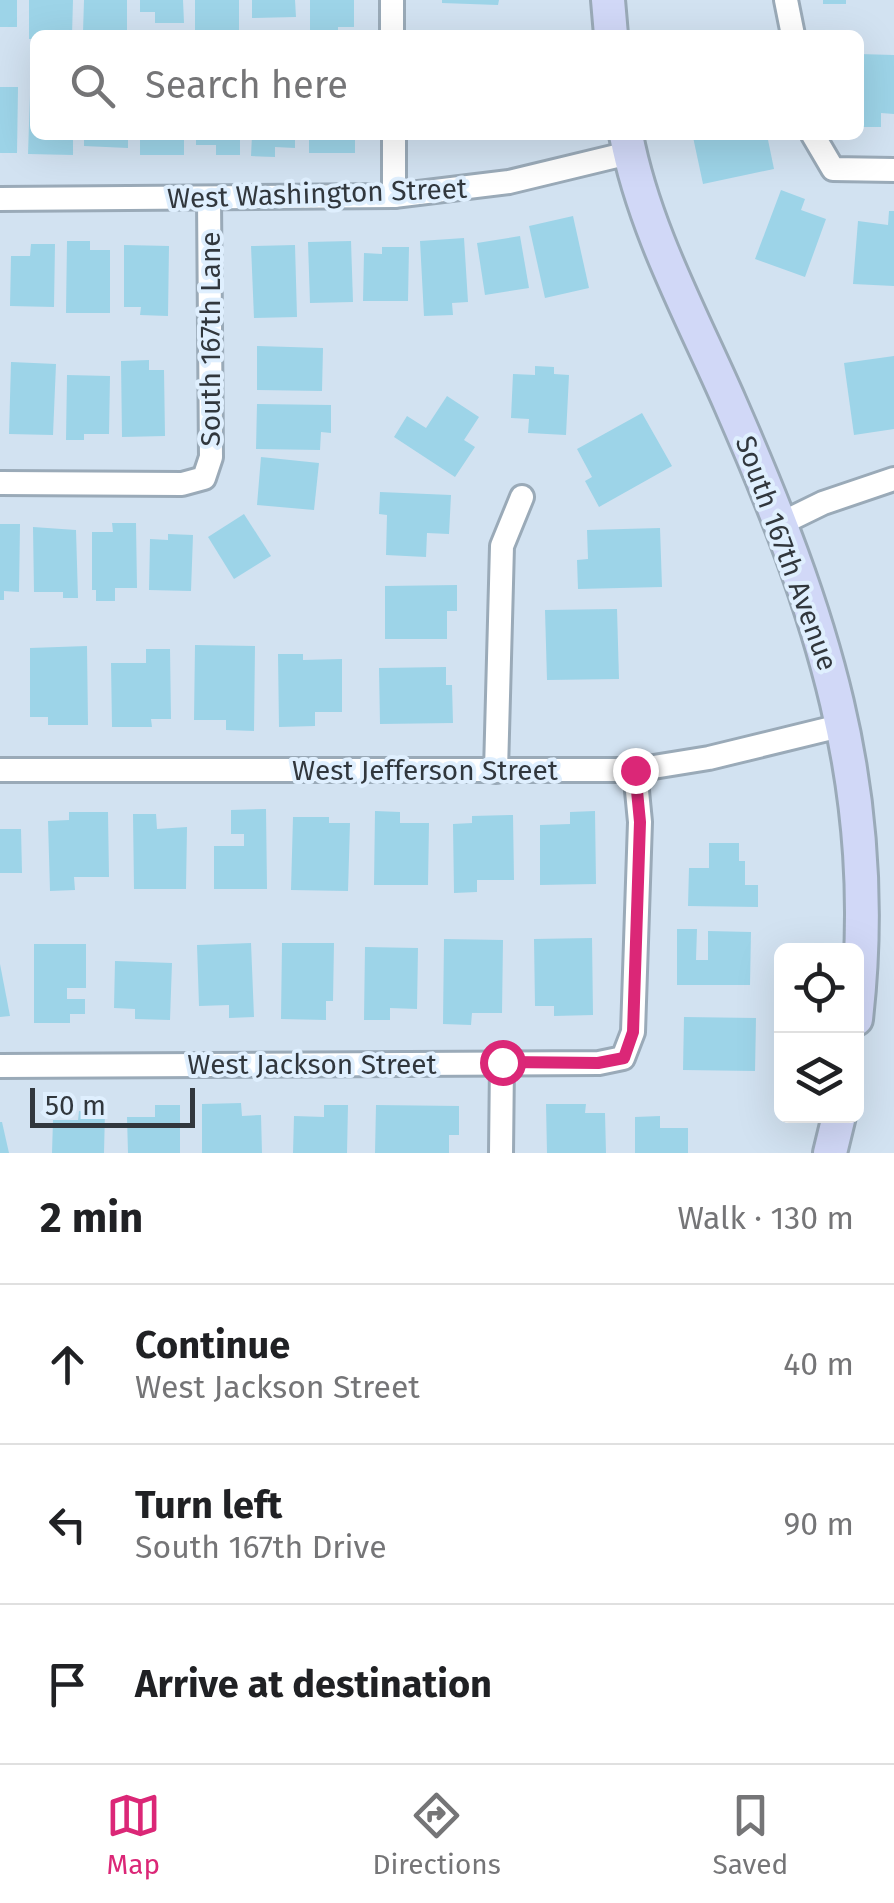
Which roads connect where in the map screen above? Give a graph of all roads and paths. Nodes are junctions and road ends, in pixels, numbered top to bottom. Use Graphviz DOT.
graph roads {
  1 [pos="392,0"];
  2 [pos="608,0"];
  3 [pos="786,0"];
  4 [pos="392,30"];
  5 [pos="611,30"];
  6 [pos="792,30"];
  7 [pos="394,140"];
  8 [pos="816,140"];
  9 [pos="628,144"];
  10 [pos="894,170"];
  11 [pos="394,196"];
  12 [pos="0,199"];
  13 [pos="209,199"];
  14 [pos="894,479"];
  15 [pos="0,483"];
  16 [pos="522,497"];
  17 [pos="782,523"];
  18 [pos="844,725"];
  19 [pos="0,770"];
  20 [pos="635,770"];
  21 [pos="496,771"];
  22 [pos="860,943"];
  23 [pos="502,1062"];
  24 [pos="0,1066"];
  25 [pos="837,1123"];
  26 [pos="501,1153"];
  27 [pos="830,1153"];
  1 -- 4 [label="street"];
  2 -- 5 [label="street"];
  3 -- 6 [label="street"];
  7 -- 11 [label="street"];
  8 -- 10 [label="street"];
  9 -- 11 [label="street, West Washington Street"];
  9 -- 17 [label="street, South 167th Avenue"];
  11 -- 13 [label="street, West Washington Street"];
  12 -- 13 [label="street, West Washington Street"];
  13 -- 15 [label="street, South 167th Lane"];
  14 -- 17 [label="street"];
  16 -- 21 [label="street"];
  17 -- 18 [label="street, South 167th Avenue"];
  18 -- 20 [label="street, West Jefferson Street"];
  18 -- 22 [label="street, South 167th Avenue"];
  19 -- 21 [label="street, West Jefferson Street"];
  20 -- 21 [label="street, West Jefferson Street"];
  20 -- 23 [label="street, West Jackson Street"];
  23 -- 24 [label="street, West Jackson Street"];
  23 -- 26 [label="street"];
  25 -- 27 [label="street"];
}
